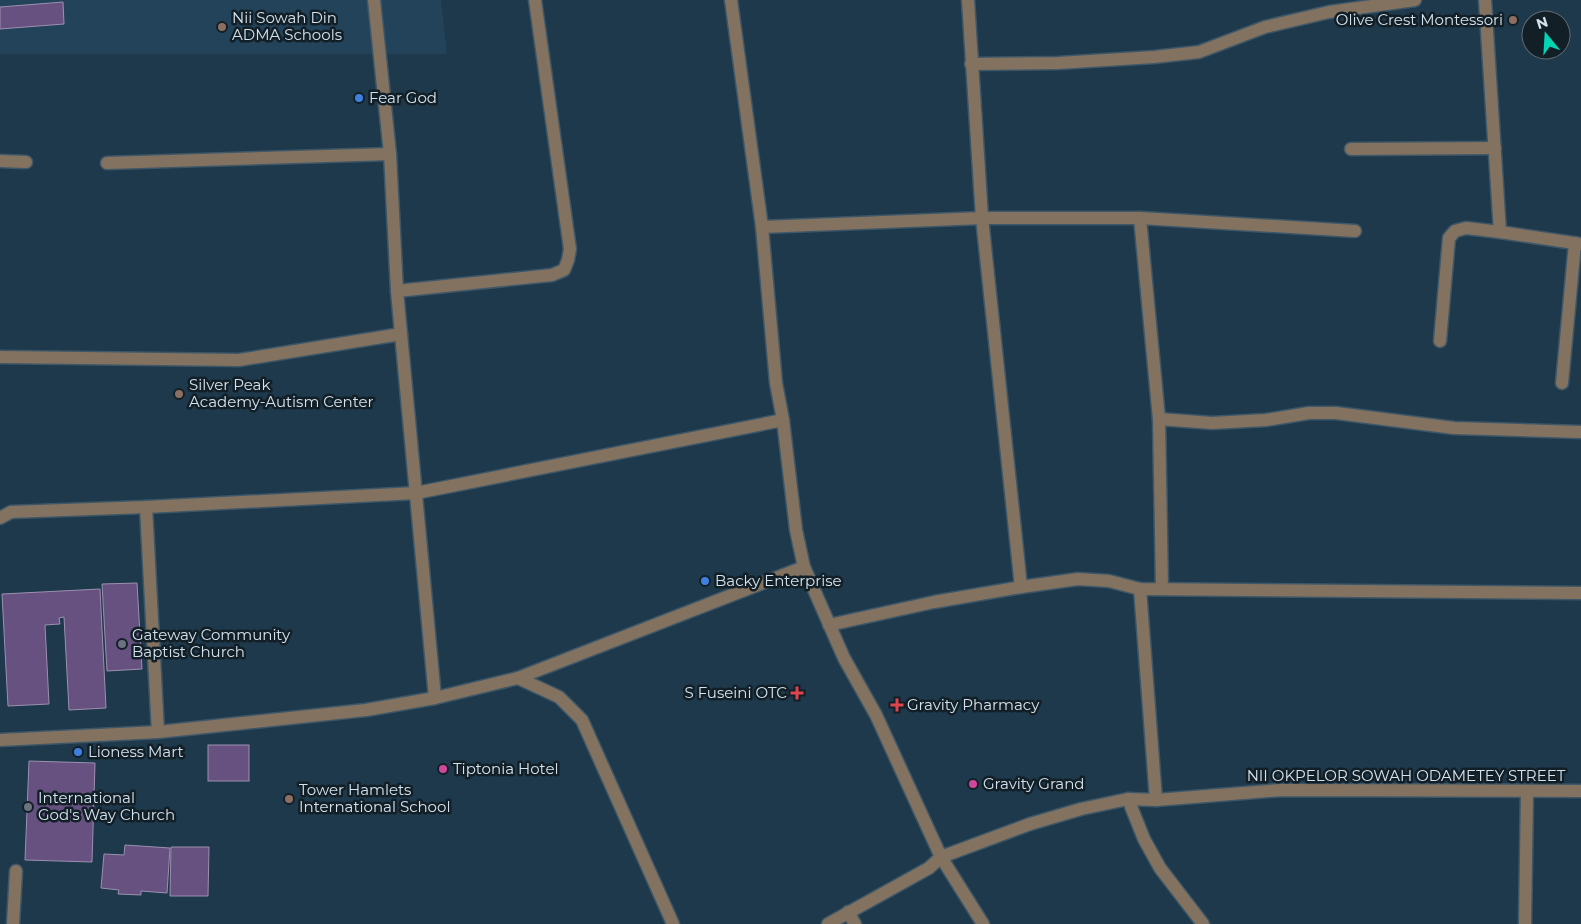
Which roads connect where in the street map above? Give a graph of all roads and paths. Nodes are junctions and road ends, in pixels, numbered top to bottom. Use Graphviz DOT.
graph roads {
  1 [pos="374,0"];
  2 [pos="535,0"];
  3 [pos="731,0"];
  4 [pos="968,0"];
  5 [pos="1415,0"];
  6 [pos="1485,0"];
  7 [pos="971,64"];
  8 [pos="1495,148"];
  9 [pos="1351,149"];
  10 [pos="390,154"];
  11 [pos="0,161"];
  12 [pos="26,162"];
  13 [pos="107,164"];
  14 [pos="982,218"];
  15 [pos="1140,218"];
  16 [pos="762,227"];
  17 [pos="1355,231"];
  18 [pos="1500,232"];
  19 [pos="1578,244"];
  20 [pos="397,291"];
  21 [pos="401,334"];
  22 [pos="1440,341"];
  23 [pos="0,357"];
  24 [pos="1562,383"];
  25 [pos="783,420"];
  26 [pos="1159,420"];
  27 [pos="1581,432"];
  28 [pos="416,493"];
  29 [pos="146,507"];
  30 [pos="0,518"];
  31 [pos="804,567"];
  32 [pos="1021,587"];
  33 [pos="1140,589"];
  34 [pos="1162,589"];
  35 [pos="1581,593"];
  36 [pos="829,625"];
  37 [pos="518,678"];
  38 [pos="435,698"];
  39 [pos="158,732"];
  40 [pos="0,740"];
  41 [pos="1527,791"];
  42 [pos="1581,791"];
  43 [pos="1128,799"];
  44 [pos="1156,800"];
  45 [pos="941,857"];
  46 [pos="16,871"];
  47 [pos="848,912"];
  48 [pos="13,924"];
  49 [pos="673,924"];
  50 [pos="828,924"];
  51 [pos="855,924"];
  52 [pos="983,924"];
  53 [pos="1203,924"];
  54 [pos="1525,924"];
  1 -- 10 [label="street"];
  2 -- 20 [label="street"];
  3 -- 16 [label="street"];
  4 -- 7 [label="street"];
  5 -- 7 [label="street"];
  6 -- 8 [label="street"];
  7 -- 14 [label="street"];
  8 -- 9 [label="street"];
  8 -- 18 [label="street"];
  10 -- 13 [label="street"];
  10 -- 20 [label="street"];
  11 -- 12 [label="street"];
  14 -- 15 [label="street"];
  14 -- 16 [label="street"];
  14 -- 32 [label="street"];
  15 -- 17 [label="street"];
  15 -- 26 [label="street"];
  16 -- 25 [label="street"];
  18 -- 19 [label="street"];
  18 -- 22 [label="street"];
  19 -- 24 [label="street"];
  20 -- 21 [label="street"];
  21 -- 23 [label="street"];
  21 -- 28 [label="street"];
  25 -- 28 [label="street"];
  25 -- 31 [label="street"];
  26 -- 27 [label="street"];
  26 -- 34 [label="street"];
  28 -- 29 [label="street"];
  28 -- 38 [label="street"];
  29 -- 30 [label="street"];
  29 -- 39 [label="street"];
  31 -- 36 [label="street"];
  31 -- 37 [label="street"];
  32 -- 33 [label="street"];
  32 -- 36 [label="street"];
  33 -- 34 [label="street"];
  33 -- 44 [label="street"];
  34 -- 35 [label="street"];
  36 -- 45 [label="street"];
  37 -- 38 [label="street"];
  37 -- 49 [label="street"];
  38 -- 39 [label="street"];
  39 -- 40 [label="street"];
  41 -- 42 [label="street, NII OKPELOR SOWAH ODAMETEY STREET"];
  41 -- 44 [label="street, NII OKPELOR SOWAH ODAMETEY STREET"];
  41 -- 54 [label="street"];
  43 -- 44 [label="street, NII OKPELOR SOWAH ODAMETEY STREET"];
  43 -- 45 [label="street, NII OKPELOR SOWAH ODAMETEY STREET"];
  43 -- 53 [label="street"];
  45 -- 47 [label="street, NII OKPELOR SOWAH ODAMETEY STREET"];
  45 -- 52 [label="street"];
  46 -- 48 [label="street"];
  47 -- 50 [label="street, NII OKPELOR SOWAH ODAMETEY STREET"];
  47 -- 51 [label="street"];
}
